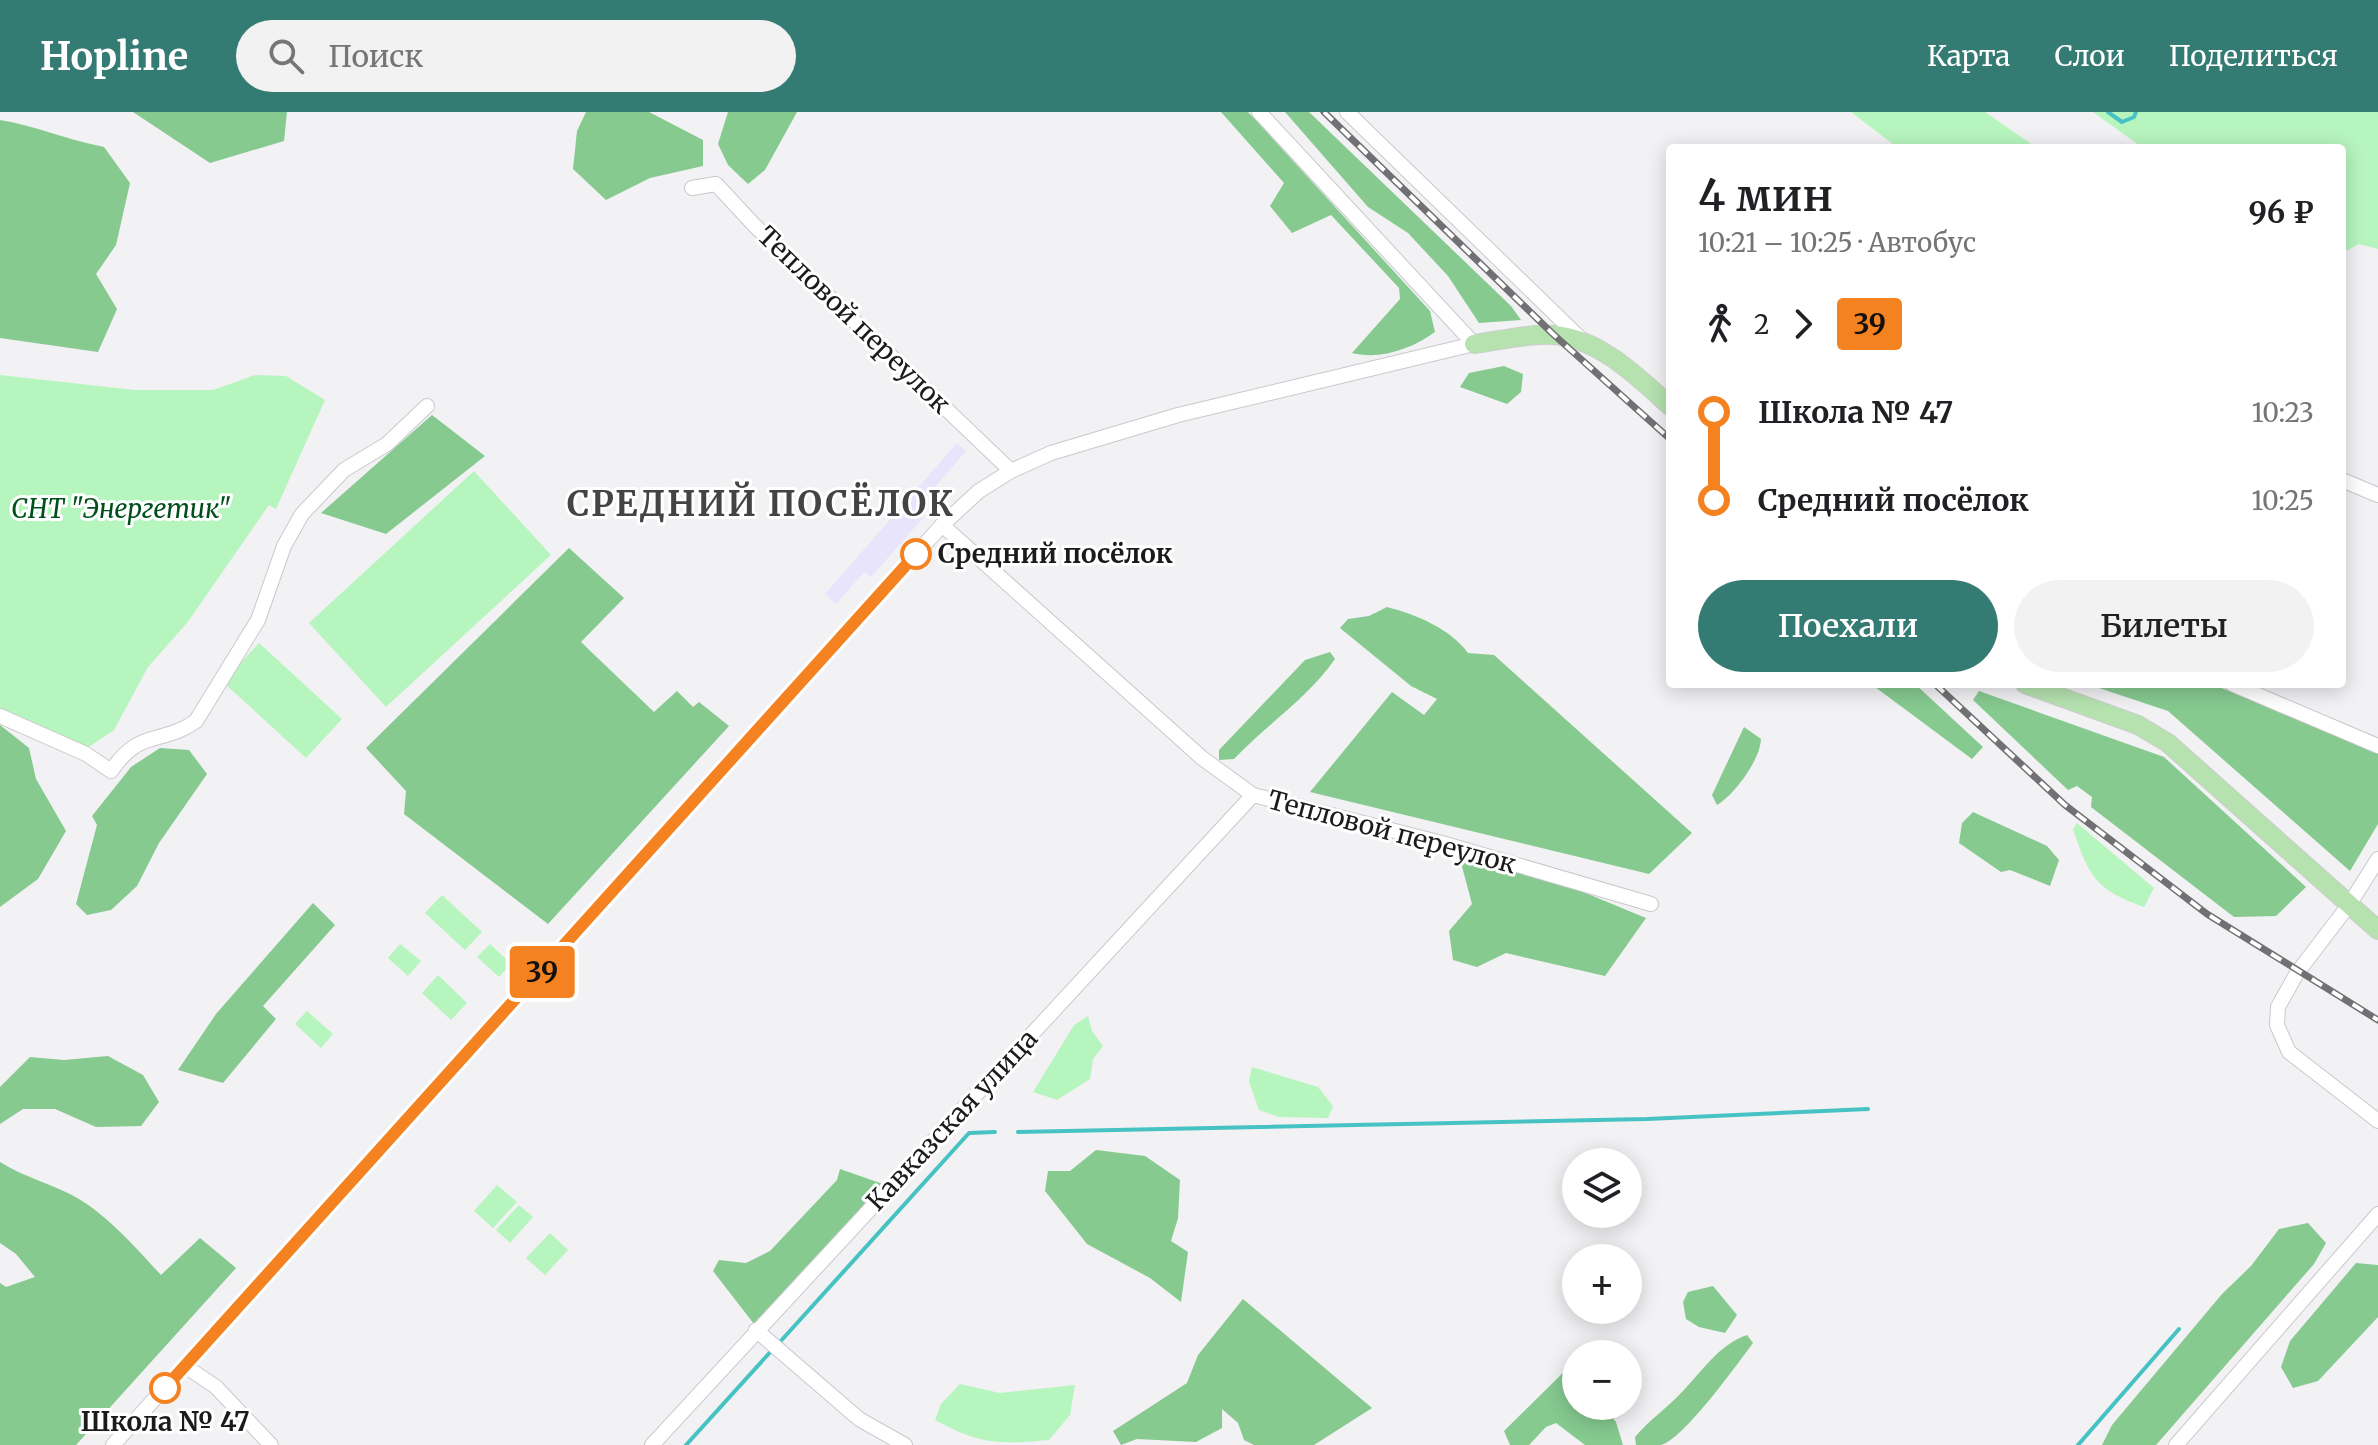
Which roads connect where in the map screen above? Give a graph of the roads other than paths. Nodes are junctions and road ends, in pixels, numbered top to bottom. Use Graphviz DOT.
graph roads {
  1 [pos="1259,112"];
  2 [pos="1347,112"];
  3 [pos="692,188"];
  4 [pos="1584,342"];
  5 [pos="1474,344"];
  6 [pos="1666,402"];
  7 [pos="427,406"];
  8 [pos="1011,471"];
  9 [pos="2346,482"];
  10 [pos="2378,495"];
  11 [pos="942,525"];
  12 [pos="2036,688"];
  13 [pos="2241,688"];
  14 [pos="0,716"];
  15 [pos="2378,746"];
  16 [pos="1253,795"];
  17 [pos="2378,859"];
  18 [pos="1651,904"];
  19 [pos="2349,905"];
  20 [pos="2378,930"];
  21 [pos="2378,1121"];
  22 [pos="2378,1214"];
  23 [pos="760,1334"];
  24 [pos="185,1366"];
  25 [pos="113,1445"];
  26 [pos="271,1445"];
  27 [pos="652,1445"];
  28 [pos="905,1445"];
  29 [pos="2176,1445"];
  1 -- 5 [label="street"];
  2 -- 4 [label="street"];
  3 -- 8 [label="street, Тепловой переулок"];
  4 -- 5 [label="main road"];
  4 -- 6 [label="main road"];
  5 -- 8 [label="street"];
  7 -- 14 [label="street"];
  8 -- 11 [label="street"];
  9 -- 10 [label="street"];
  11 -- 16 [label="street, Тепловой переулок"];
  11 -- 24 [label="street"];
  12 -- 19 [label="main road"];
  13 -- 15 [label="street"];
  16 -- 18 [label="street, Тепловой переулок"];
  16 -- 23 [label="street, Кавказская улица"];
  17 -- 19 [label="street"];
  19 -- 20 [label="main road"];
  19 -- 21 [label="street"];
  22 -- 29 [label="street"];
  23 -- 27 [label="street, Кавказская улица"];
  23 -- 28 [label="street"];
  24 -- 25 [label="street"];
  24 -- 26 [label="street"];
}
